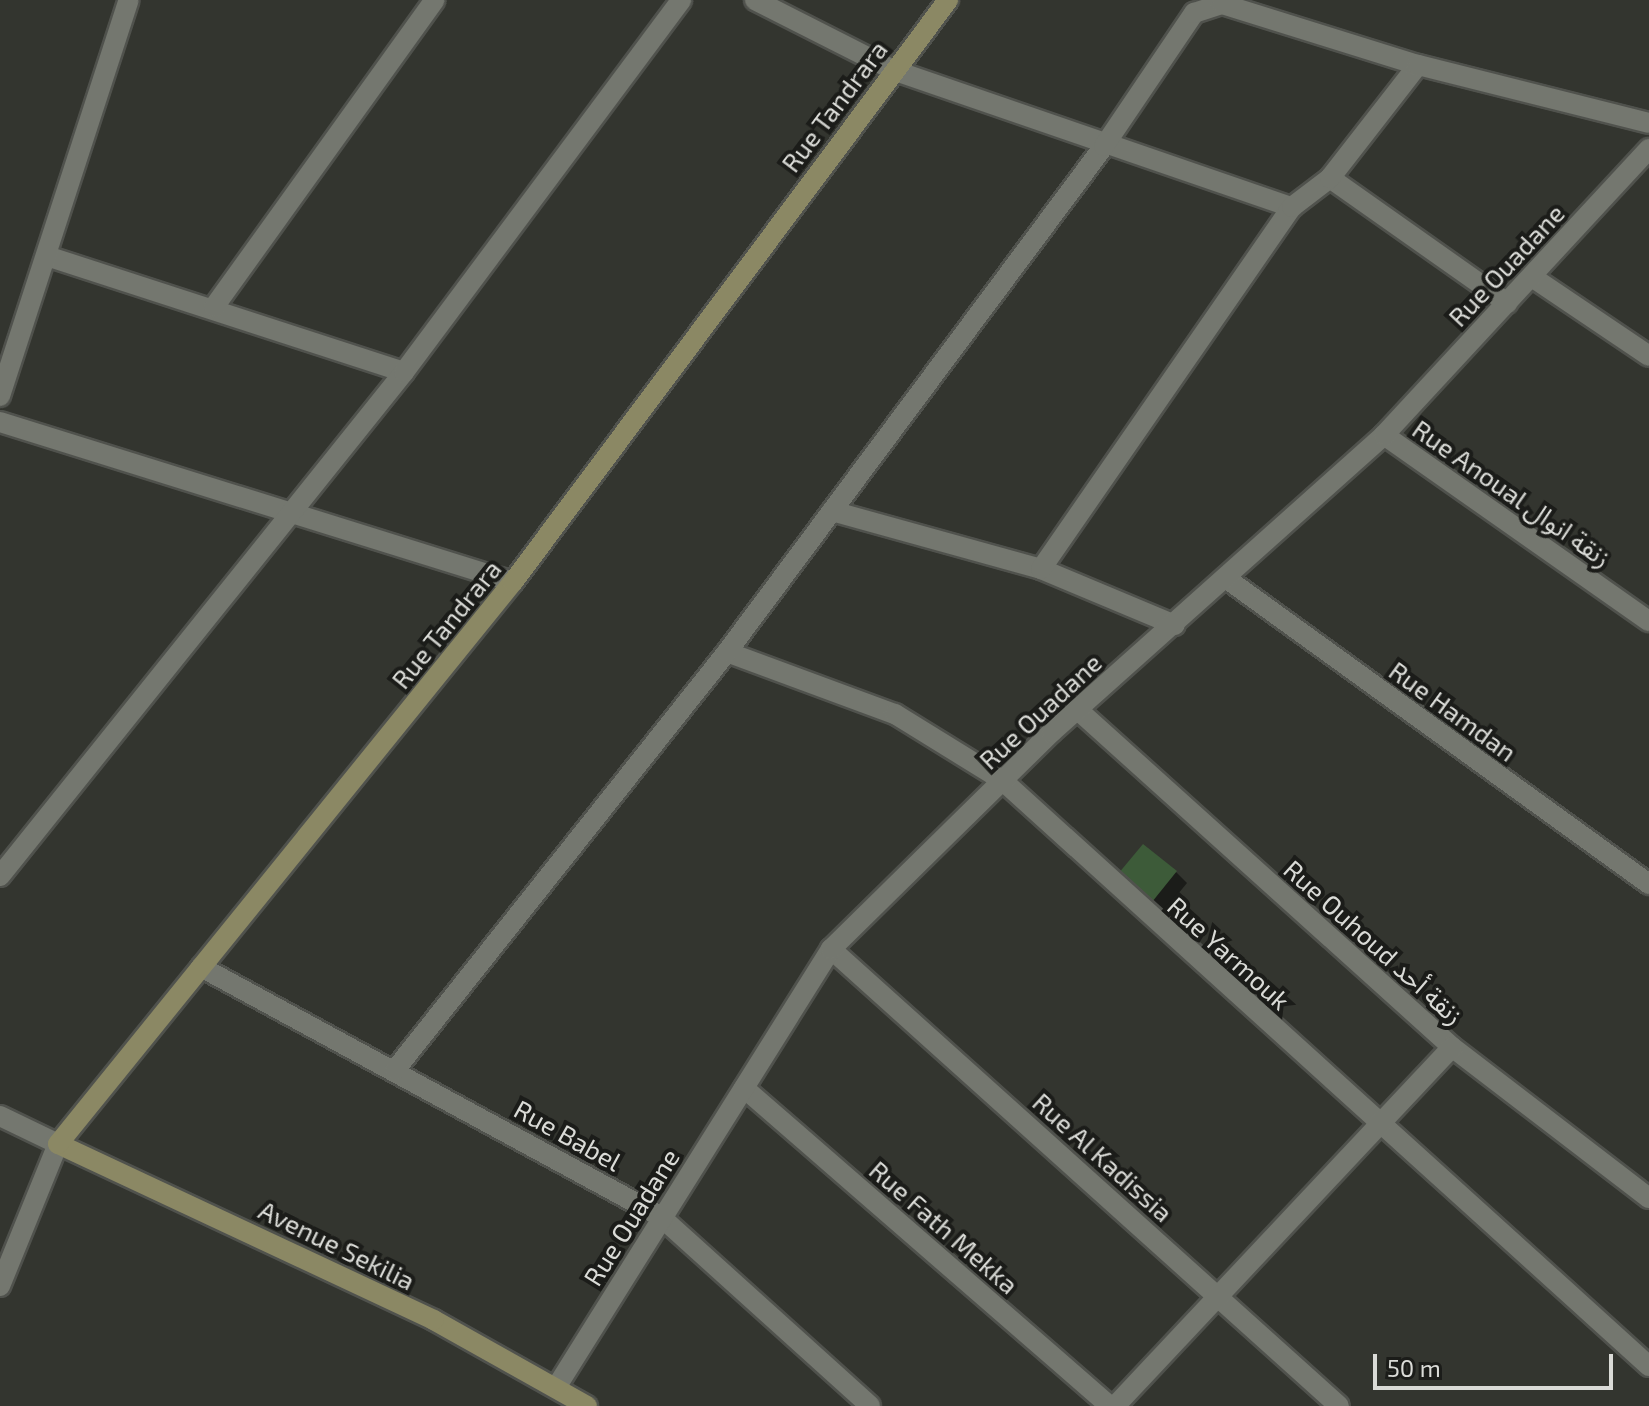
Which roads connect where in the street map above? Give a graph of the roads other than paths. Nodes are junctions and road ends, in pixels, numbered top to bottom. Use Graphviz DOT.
graph roads {
  1 [pos="129,0"];
  2 [pos="435,0"];
  3 [pos="681,0"];
  4 [pos="755,0"];
  5 [pos="948,0"];
  6 [pos="1418,65"];
  7 [pos="893,70"];
  8 [pos="1649,123"];
  9 [pos="1104,146"];
  10 [pos="1649,149"];
  11 [pos="1330,178"];
  12 [pos="1292,207"];
  13 [pos="47,256"];
  14 [pos="1532,277"];
  15 [pos="1507,303"];
  16 [pos="214,307"];
  17 [pos="1649,356"];
  18 [pos="404,372"];
  19 [pos="0,396"];
  20 [pos="0,422"];
  21 [pos="1384,435"];
  22 [pos="832,511"];
  23 [pos="294,513"];
  24 [pos="1041,569"];
  25 [pos="1227,579"];
  26 [pos="513,582"];
  27 [pos="1649,621"];
  28 [pos="1175,625"];
  29 [pos="727,652"];
  30 [pos="1078,710"];
  31 [pos="1002,780"];
  32 [pos="0,876"];
  33 [pos="1649,884"];
  34 [pos="831,949"];
  35 [pos="201,967"];
  36 [pos="1452,1047"];
  37 [pos="395,1070"];
  38 [pos="744,1088"];
  39 [pos="0,1116"];
  40 [pos="1378,1124"];
  41 [pos="58,1144"];
  42 [pos="1649,1198"];
  43 [pos="660,1216"];
  44 [pos="0,1285"];
  45 [pos="1220,1297"];
  46 [pos="1649,1366"];
  47 [pos="557,1386"];
  48 [pos="587,1406"];
  49 [pos="870,1406"];
  50 [pos="1112,1406"];
  51 [pos="1339,1406"];
  1 -- 13 [label="street"];
  2 -- 16 [label="street"];
  3 -- 18 [label="street"];
  4 -- 7 [label="street"];
  5 -- 7 [label="main road, Rue Tandrara"];
  6 -- 8 [label="street"];
  6 -- 9 [label="street"];
  6 -- 11 [label="street"];
  7 -- 9 [label="street"];
  7 -- 26 [label="main road, Rue Tandrara"];
  9 -- 12 [label="street"];
  9 -- 22 [label="street"];
  10 -- 14 [label="street, Rue Ouadane"];
  11 -- 12 [label="street"];
  11 -- 15 [label="street"];
  12 -- 24 [label="street"];
  13 -- 16 [label="street"];
  13 -- 19 [label="street"];
  14 -- 15 [label="street, Rue Ouadane"];
  14 -- 17 [label="street"];
  15 -- 21 [label="street, Rue Ouadane"];
  16 -- 18 [label="street"];
  18 -- 23 [label="street"];
  20 -- 23 [label="street"];
  21 -- 25 [label="street, Rue Ouadane"];
  21 -- 27 [label="street, Rue Anoual زنقة انوال"];
  22 -- 24 [label="street"];
  22 -- 29 [label="street"];
  23 -- 26 [label="street"];
  23 -- 32 [label="street"];
  24 -- 28 [label="street"];
  25 -- 28 [label="street, Rue Ouadane"];
  25 -- 33 [label="street, Rue Hamdan"];
  26 -- 35 [label="main road, Rue Tandrara"];
  28 -- 30 [label="street, Rue Ouadane"];
  29 -- 31 [label="street, Rue Yarmouk"];
  29 -- 37 [label="street"];
  30 -- 31 [label="street, Rue Ouadane"];
  30 -- 36 [label="street, Rue Ouhoud زنقة أحد"];
  31 -- 34 [label="street, Rue Ouadane"];
  31 -- 40 [label="street, Rue Yarmouk"];
  34 -- 38 [label="street, Rue Ouadane"];
  34 -- 45 [label="street, Rue Al Kadissia"];
  35 -- 37 [label="street, Rue Babel"];
  35 -- 41 [label="main road, Rue Tandrara"];
  36 -- 40 [label="street"];
  36 -- 42 [label="street, Rue Ouhoud زنقة أحد"];
  37 -- 43 [label="street, Rue Babel"];
  38 -- 43 [label="street, Rue Ouadane"];
  38 -- 50 [label="street, Rue Fath Mekka"];
  39 -- 41 [label="street"];
  40 -- 45 [label="street"];
  40 -- 46 [label="street, Rue Yarmouk"];
  41 -- 44 [label="street, Rue Tandrara"];
  41 -- 47 [label="main road, Avenue Sekilia"];
  43 -- 47 [label="street, Rue Ouadane"];
  43 -- 49 [label="street, Rue Babel"];
  45 -- 50 [label="street"];
  45 -- 51 [label="street, Rue Al Kadissia"];
  47 -- 48 [label="main road, Avenue Sekilia"];
}
